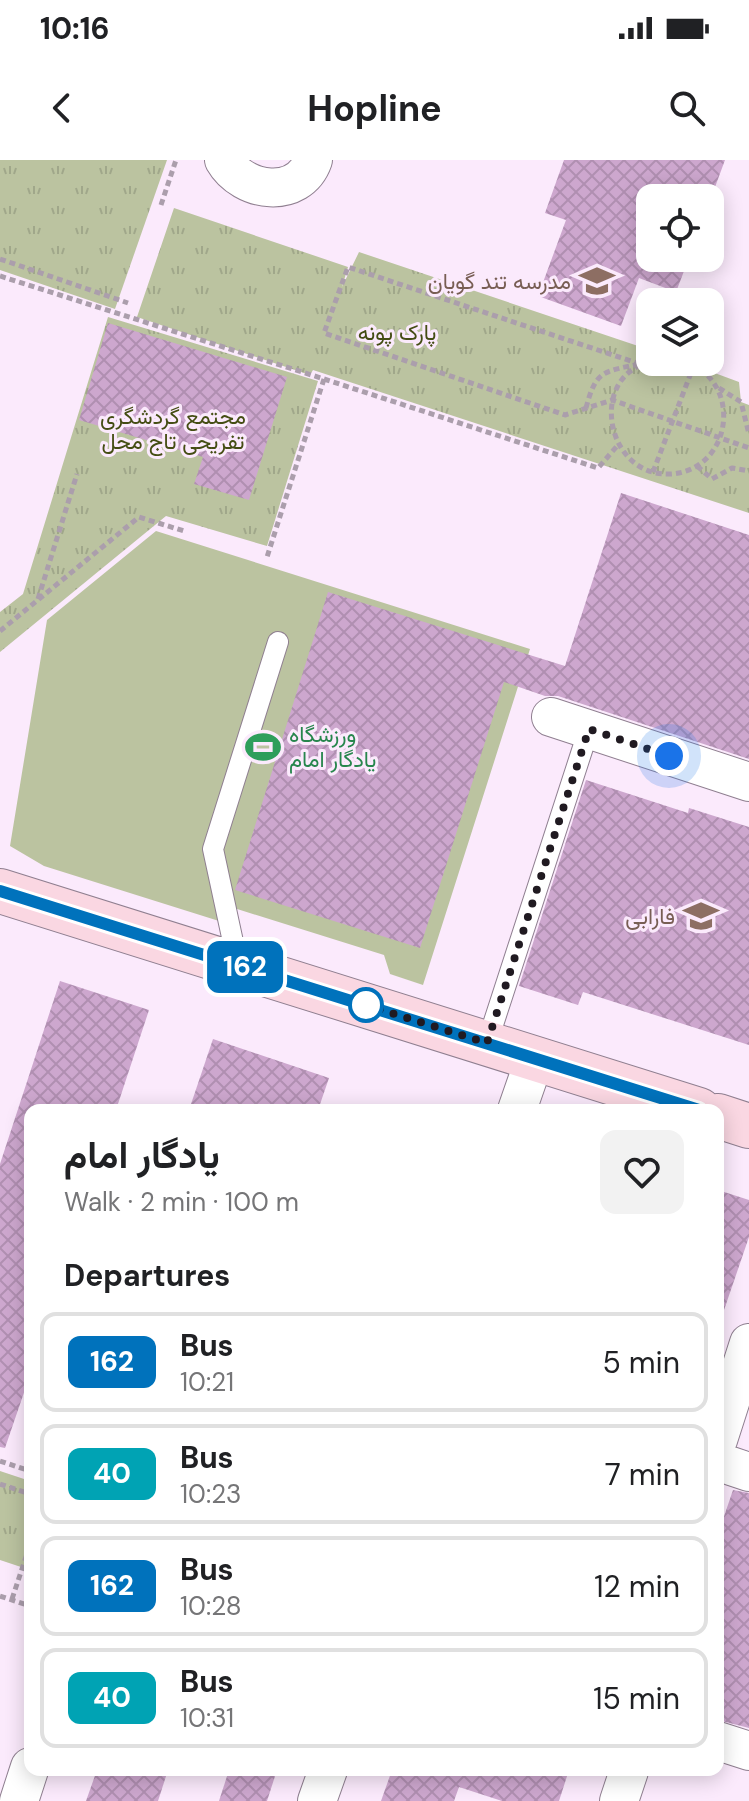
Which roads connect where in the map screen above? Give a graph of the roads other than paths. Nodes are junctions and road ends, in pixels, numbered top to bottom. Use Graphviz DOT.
graph roads {
  1 [pos="224,160"];
  2 [pos="313,160"];
  3 [pos="278,642"];
  4 [pos="551,717"];
  5 [pos="589,729"];
  6 [pos="749,782"];
  7 [pos="0,891"];
  8 [pos="238,965"];
  9 [pos="487,1043"];
  10 [pos="535,1058"];
  11 [pos="519,1104"];
  12 [pos="680,1104"];
  13 [pos="724,1118"];
  14 [pos="749,1126"];
  15 [pos="749,1343"];
  16 [pos="733,1459"];
  17 [pos="724,1743"];
  18 [pos="749,1751"];
  19 [pos="27,1776"];
  20 [pos="326,1776"];
  21 [pos="627,1776"];
  22 [pos="19,1801"];
  23 [pos="317,1801"];
  24 [pos="619,1801"];
  1 -- 2 [label="street"];
  3 -- 8 [label="lane"];
  4 -- 5 [label="street"];
  5 -- 6 [label="street"];
  5 -- 9 [label="lane"];
  7 -- 8 [label="street"];
  8 -- 9 [label="street"];
  9 -- 10 [label="street"];
  10 -- 11 [label="street"];
  10 -- 12 [label="street"];
  13 -- 14 [label="street"];
  15 -- 16 [label="street"];
  17 -- 18 [label="street"];
  19 -- 22 [label="street"];
  20 -- 23 [label="street"];
  21 -- 24 [label="street"];
}
